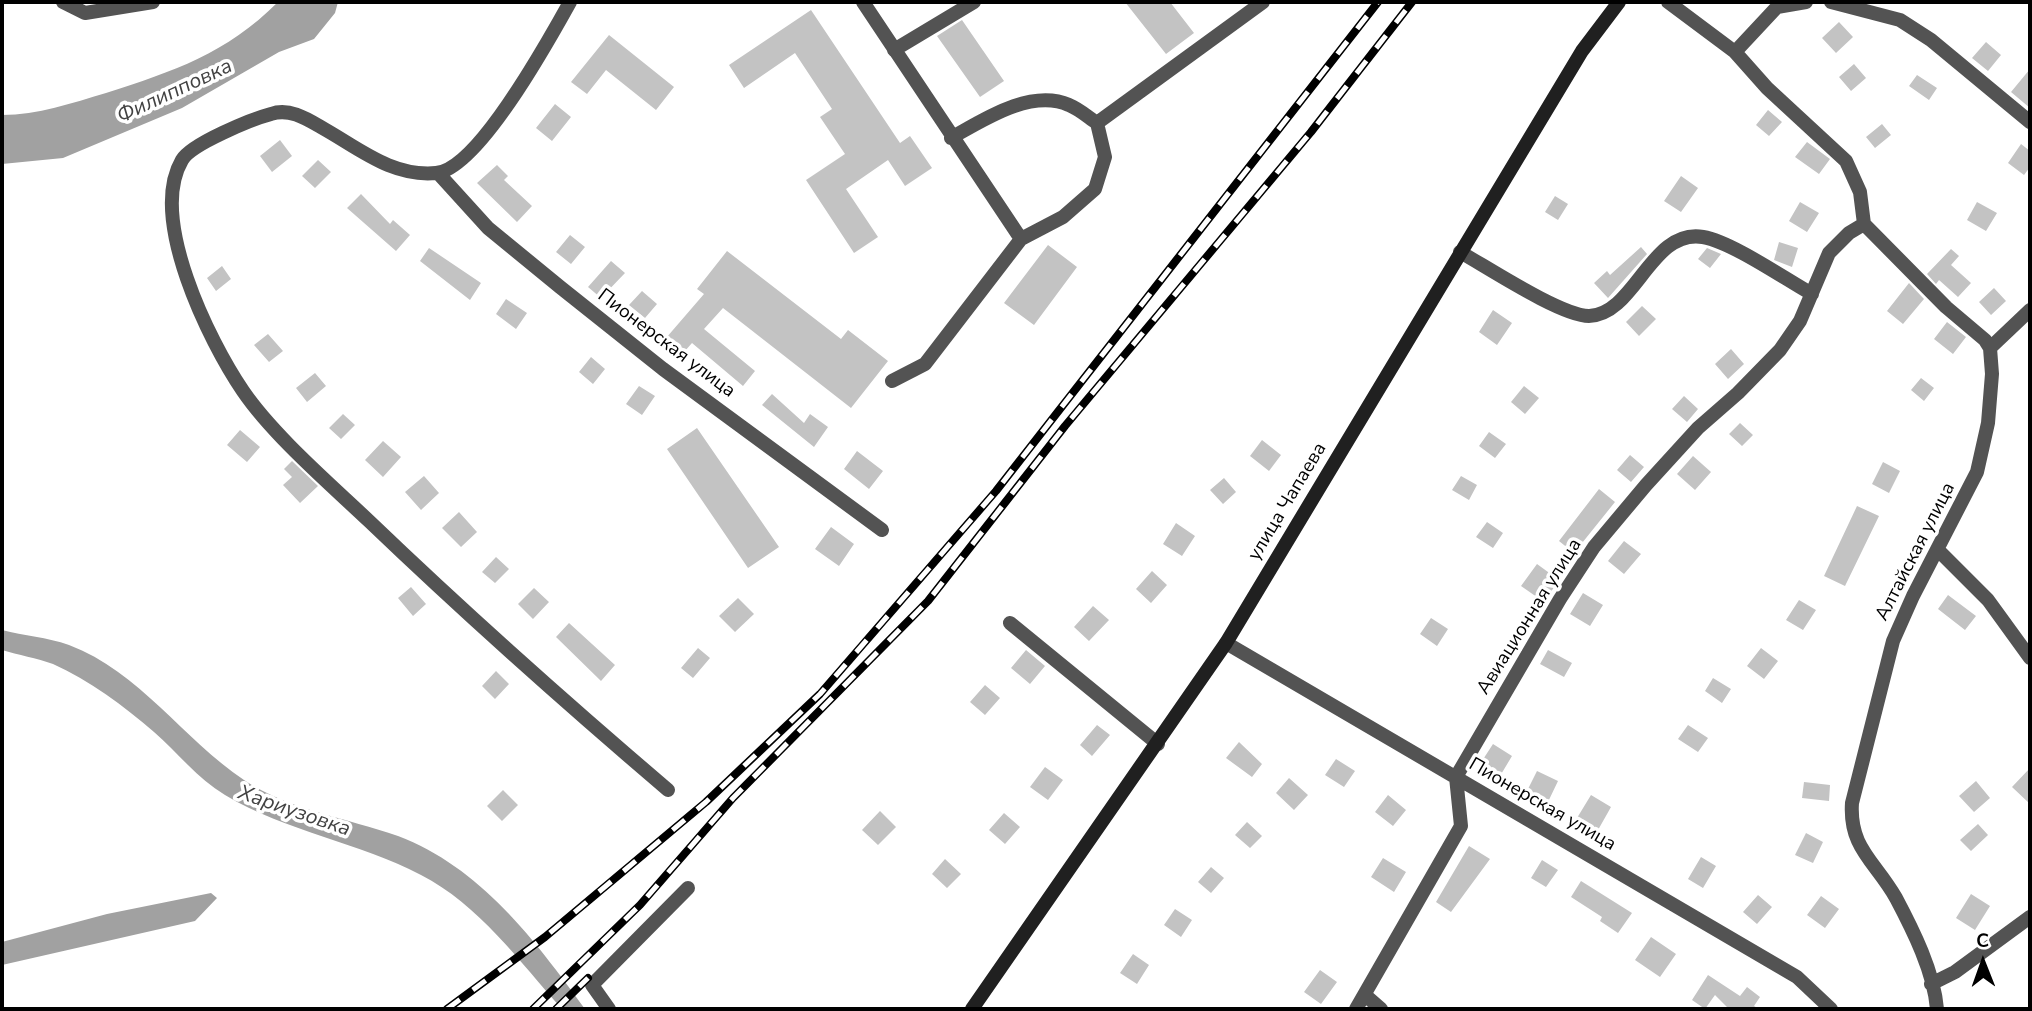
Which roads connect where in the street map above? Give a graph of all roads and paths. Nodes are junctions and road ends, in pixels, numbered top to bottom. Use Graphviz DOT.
graph roads {
  1 [pos="63,2"];
  2 [pos="153,2"];
  3 [pos="570,2"];
  4 [pos="863,2"];
  5 [pos="974,2"];
  6 [pos="1263,2"];
  7 [pos="1619,2"];
  8 [pos="1668,2"];
  9 [pos="1806,2"];
  10 [pos="1831,2"];
  11 [pos="894,50"];
  12 [pos="1735,52"];
  13 [pos="2030,122"];
  14 [pos="1097,123"];
  15 [pos="951,138"];
  16 [pos="438,173"];
  17 [pos="1864,224"];
  18 [pos="1021,239"];
  19 [pos="1460,252"];
  20 [pos="1812,294"];
  21 [pos="2030,310"];
  22 [pos="1990,348"];
  23 [pos="892,381"];
  24 [pos="883,530"];
  25 [pos="1939,551"];
  26 [pos="1010,623"];
  27 [pos="1226,643"];
  28 [pos="2030,659"];
  29 [pos="1158,744"];
  30 [pos="1456,777"];
  31 [pos="668,790"];
  32 [pos="688,888"];
  33 [pos="2030,917"];
  34 [pos="1931,984"];
  35 [pos="1364,995"];
  36 [pos="609,1009"];
  37 [pos="972,1009"];
  38 [pos="1356,1009"];
  39 [pos="1381,1009"];
  40 [pos="1830,1009"];
  41 [pos="1937,1009"];
  1 -- 2 [label="street"];
  3 -- 16 [label="street"];
  4 -- 11 [label="street"];
  5 -- 11 [label="street"];
  6 -- 14 [label="street"];
  7 -- 19 [label="street, улица Чапаева"];
  8 -- 12 [label="street"];
  9 -- 12 [label="street"];
  10 -- 13 [label="street"];
  11 -- 15 [label="street"];
  12 -- 17 [label="street"];
  14 -- 15 [label="street"];
  14 -- 18 [label="street"];
  15 -- 18 [label="street"];
  16 -- 24 [label="street, Пионерская улица"];
  16 -- 31 [label="street"];
  17 -- 20 [label="street, Авиационная улица"];
  17 -- 22 [label="street"];
  18 -- 23 [label="street"];
  19 -- 20 [label="street"];
  19 -- 27 [label="street, улица Чапаева"];
  20 -- 30 [label="street, Авиационная улица"];
  21 -- 22 [label="street"];
  22 -- 25 [label="street, Алтайская улица"];
  25 -- 28 [label="street"];
  25 -- 34 [label="street, Алтайская улица"];
  26 -- 29 [label="street"];
  27 -- 29 [label="street, улица Чапаева"];
  27 -- 30 [label="street, Пионерская улица"];
  29 -- 37 [label="street, улица Чапаева"];
  30 -- 35 [label="street"];
  30 -- 40 [label="street, Пионерская улица"];
  32 -- 36 [label="street"];
  33 -- 34 [label="street"];
  34 -- 41 [label="street, Алтайская улица"];
  35 -- 38 [label="street"];
  35 -- 39 [label="street"];
}
